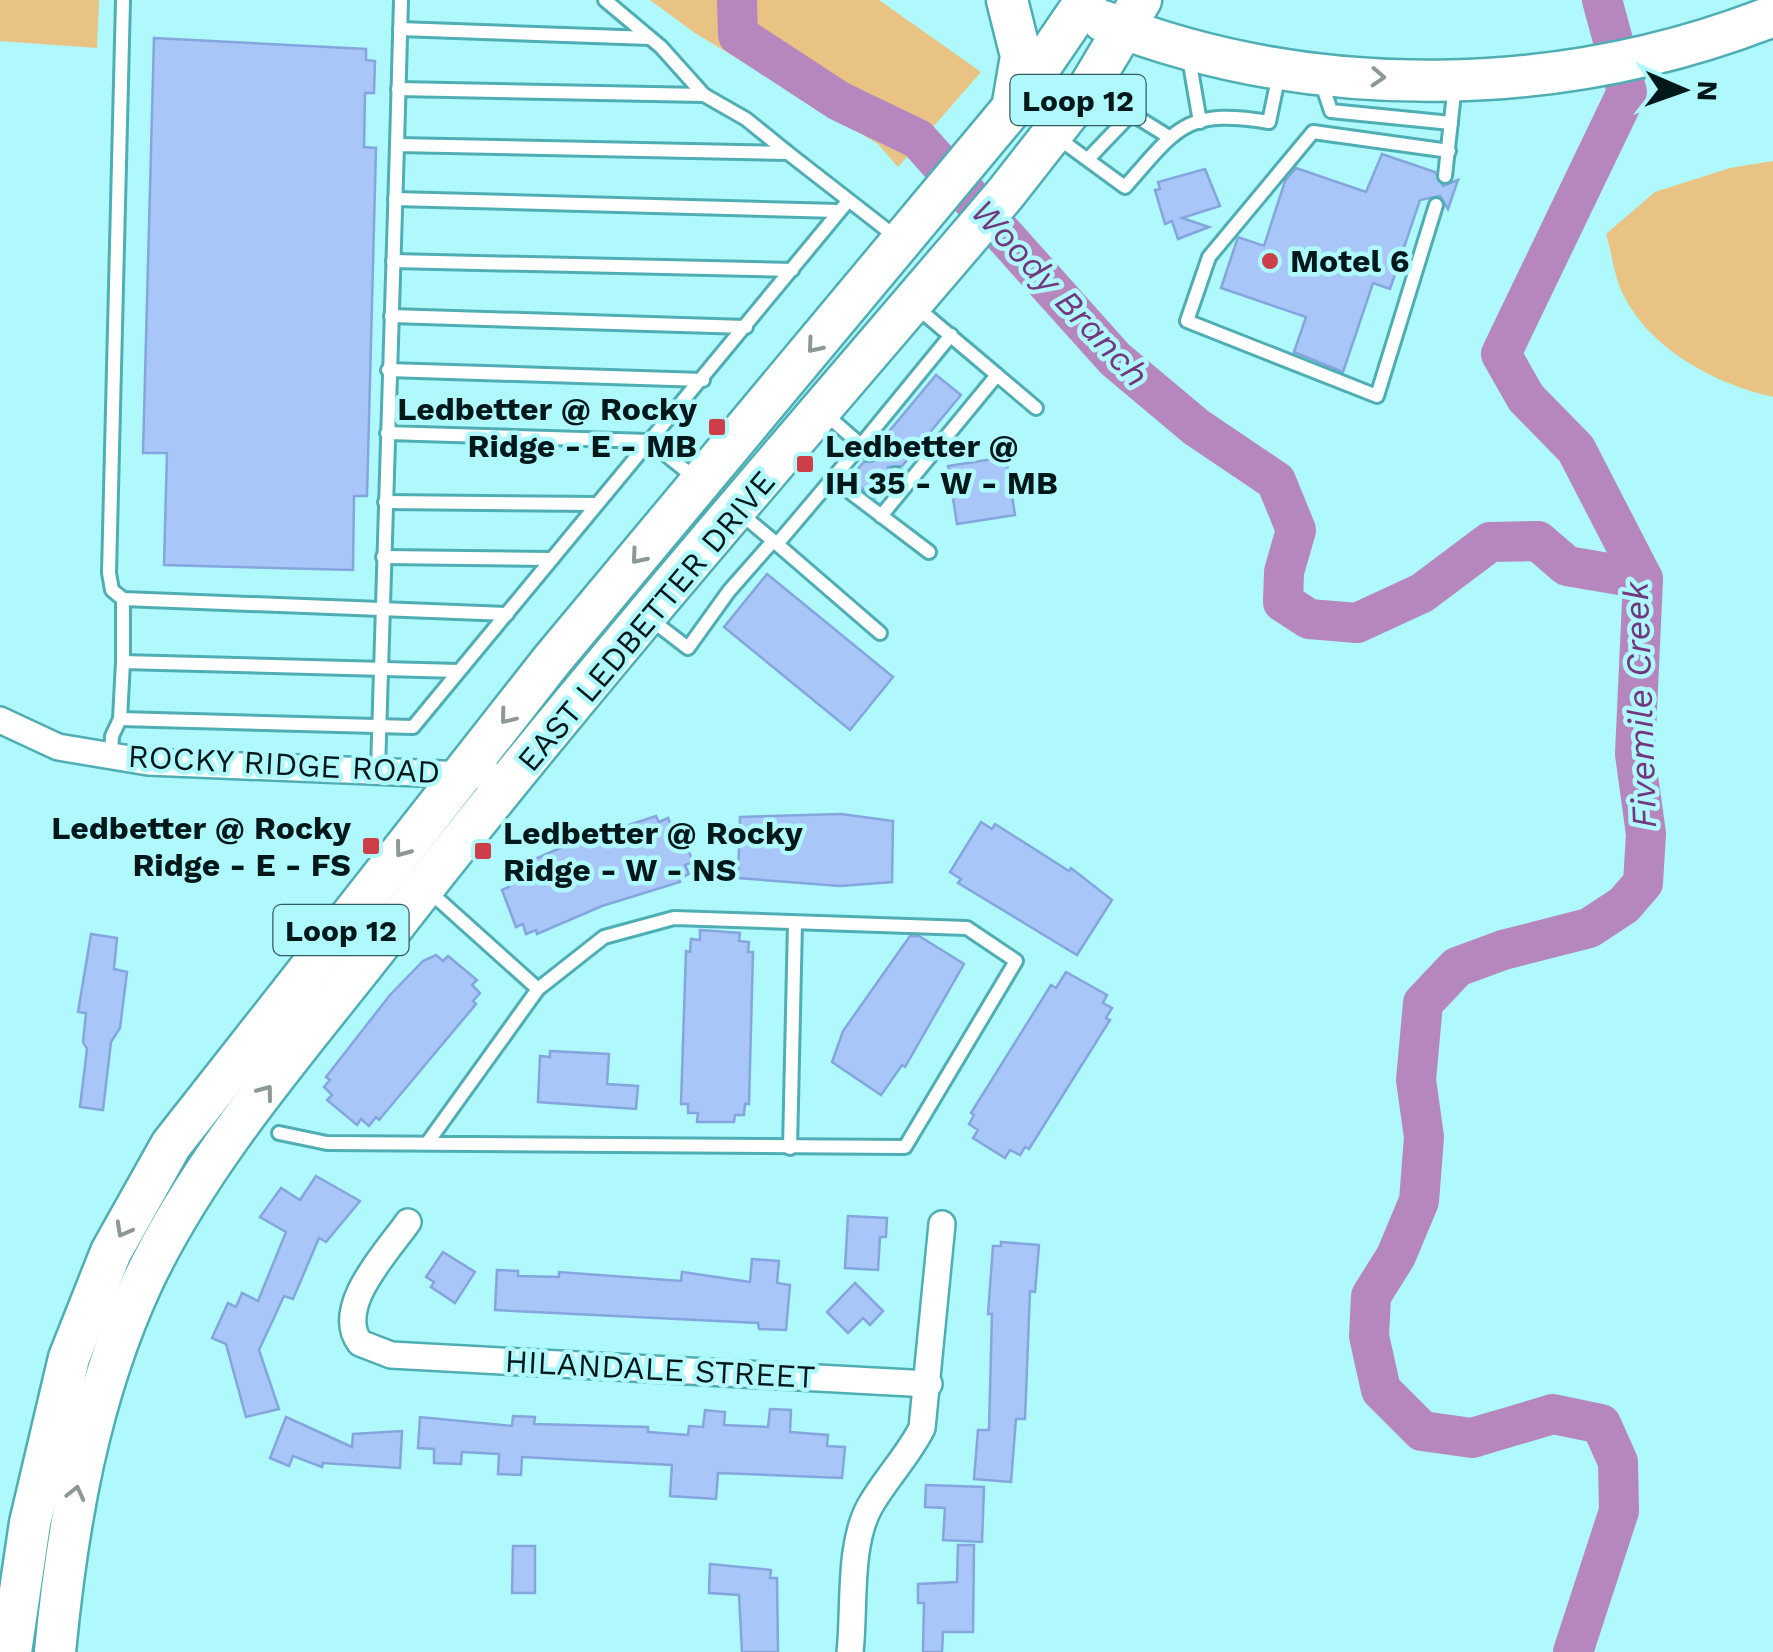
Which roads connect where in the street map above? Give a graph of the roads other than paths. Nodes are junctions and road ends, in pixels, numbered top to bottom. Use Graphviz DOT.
graph roads {
  1 [pos="123,0"];
  2 [pos="400,0"];
  3 [pos="605,0"];
  4 [pos="1007,0"];
  5 [pos="1075,4"];
  6 [pos="1133,15"];
  7 [pos="1773,16"];
  8 [pos="400,28"];
  9 [pos="650,38"];
  10 [pos="1187,50"];
  11 [pos="1300,71"];
  12 [pos="1455,82"];
  13 [pos="1088,87"];
  14 [pos="398,89"];
  15 [pos="704,95"];
  16 [pos="1013,107"];
  17 [pos="1131,114"];
  18 [pos="1200,122"];
  19 [pos="1451,123"];
  20 [pos="1052,134"];
  21 [pos="1169,138"];
  22 [pos="396,144"];
  23 [pos="1449,151"];
  24 [pos="788,153"];
  25 [pos="1088,159"];
  26 [pos="1445,176"];
  27 [pos="395,199"];
  28 [pos="1436,205"];
  29 [pos="844,206"];
  30 [pos="908,234"];
  31 [pos="393,261"];
  32 [pos="792,270"];
  33 [pos="875,273"];
  34 [pos="912,304"];
  35 [pos="390,316"];
  36 [pos="746,327"];
  37 [pos="951,335"];
  38 [pos="388,370"];
  39 [pos="997,374"];
  40 [pos="704,380"];
  41 [pos="1036,408"];
  42 [pos="949,410"];
  43 [pos="822,411"];
  44 [pos="961,419"];
  45 [pos="933,428"];
  46 [pos="387,434"];
  47 [pos="945,438"];
  48 [pos="649,442"];
  49 [pos="866,450"];
  50 [pos="908,458"];
  51 [pos="920,468"];
  52 [pos="895,474"];
  53 [pos="833,479"];
  54 [pos="700,482"];
  55 [pos="907,484"];
  56 [pos="385,502"];
  57 [pos="597,504"];
  58 [pos="738,511"];
  59 [pos="881,516"];
  60 [pos="775,543"];
  61 [pos="929,552"];
  62 [pos="383,557"];
  63 [pos="552,559"];
  64 [pos="123,599"];
  65 [pos="381,608"];
  66 [pos="507,614"];
  67 [pos="649,618"];
  68 [pos="880,633"];
  69 [pos="124,662"];
  70 [pos="379,670"];
  71 [pos="459,671"];
  72 [pos="0,720"];
  73 [pos="120,720"];
  74 [pos="378,726"];
  75 [pos="111,756"];
  76 [pos="378,770"];
  77 [pos="462,773"];
  78 [pos="515,777"];
  79 [pos="424,887"];
  80 [pos="795,923"];
  81 [pos="538,989"];
  82 [pos="279,1133"];
  83 [pos="428,1142"];
  84 [pos="171,1145"];
  85 [pos="790,1148"];
  86 [pos="208,1170"];
  87 [pos="408,1222"];
  88 [pos="942,1224"];
  89 [pos="929,1384"];
  90 [pos="22,1578"];
  91 [pos="61,1590"];
  92 [pos="11,1652"];
  93 [pos="55,1652"];
  94 [pos="850,1652"];
  1 -- 64 [label="lane"];
  2 -- 8 [label="lane"];
  3 -- 9 [label="lane"];
  4 -- 16 [label="main road"];
  5 -- 6 [label="main road"];
  5 -- 16 [label="main road, EAST LEDBETTER DRIVE / Loop 12"];
  6 -- 10 [label="main road"];
  6 -- 13 [label="main road, EAST LEDBETTER DRIVE / Loop 12"];
  7 -- 12 [label="main road"];
  8 -- 9 [label="lane"];
  8 -- 14 [label="lane"];
  9 -- 15 [label="lane"];
  10 -- 11 [label="main road"];
  10 -- 18 [label="lane"];
  11 -- 12 [label="main road, one-way"];
  11 -- 18 [label="lane"];
  11 -- 19 [label="lane"];
  12 -- 19 [label="lane"];
  13 -- 17 [label="lane"];
  13 -- 20 [label="main road, EAST LEDBETTER DRIVE / Loop 12"];
  14 -- 15 [label="lane"];
  14 -- 22 [label="lane"];
  15 -- 24 [label="lane"];
  16 -- 30 [label="main road, EAST LEDBETTER DRIVE / Loop 12"];
  17 -- 21 [label="lane"];
  17 -- 25 [label="lane"];
  18 -- 21 [label="lane"];
  19 -- 23 [label="lane"];
  20 -- 25 [label="lane"];
  20 -- 34 [label="main road, EAST LEDBETTER DRIVE / Loop 12"];
  21 -- 25 [label="lane"];
  22 -- 24 [label="lane"];
  22 -- 27 [label="lane"];
  23 -- 26 [label="lane"];
  23 -- 28 [label="lane"];
  24 -- 29 [label="lane"];
  27 -- 29 [label="lane"];
  27 -- 31 [label="lane"];
  29 -- 30 [label="lane"];
  29 -- 32 [label="lane"];
  30 -- 33 [label="main road, EAST LEDBETTER DRIVE / Loop 12"];
  31 -- 32 [label="lane"];
  31 -- 35 [label="lane"];
  32 -- 36 [label="lane"];
  33 -- 34 [label="main road"];
  33 -- 54 [label="main road, EAST LEDBETTER DRIVE / Loop 12, one-way"];
  34 -- 37 [label="lane"];
  34 -- 43 [label="main road, EAST LEDBETTER DRIVE / Loop 12"];
  35 -- 36 [label="lane"];
  35 -- 38 [label="lane"];
  36 -- 40 [label="lane"];
  37 -- 39 [label="lane"];
  37 -- 49 [label="lane"];
  38 -- 40 [label="lane"];
  38 -- 46 [label="lane"];
  39 -- 41 [label="lane"];
  39 -- 44 [label="lane"];
  40 -- 48 [label="lane"];
  42 -- 44 [label="lane"];
  43 -- 49 [label="lane"];
  43 -- 58 [label="main road, EAST LEDBETTER DRIVE / Loop 12"];
  44 -- 47 [label="lane"];
  45 -- 47 [label="lane"];
  46 -- 48 [label="lane"];
  46 -- 56 [label="lane"];
  47 -- 51 [label="lane"];
  48 -- 54 [label="lane"];
  48 -- 57 [label="lane"];
  49 -- 53 [label="lane"];
  50 -- 51 [label="lane"];
  51 -- 55 [label="lane"];
  52 -- 55 [label="lane"];
  53 -- 59 [label="lane"];
  53 -- 60 [label="lane"];
  54 -- 58 [label="main road"];
  54 -- 77 [label="main road, EAST LEDBETTER DRIVE / Loop 12, one-way"];
  55 -- 59 [label="lane"];
  56 -- 57 [label="lane"];
  56 -- 62 [label="lane"];
  57 -- 63 [label="lane"];
  58 -- 60 [label="lane"];
  58 -- 67 [label="main road, EAST LEDBETTER DRIVE / Loop 12"];
  59 -- 61 [label="lane"];
  60 -- 67 [label="lane"];
  60 -- 68 [label="lane"];
  62 -- 63 [label="lane"];
  62 -- 65 [label="lane"];
  63 -- 66 [label="lane"];
  64 -- 65 [label="lane"];
  64 -- 69 [label="lane"];
  65 -- 66 [label="lane"];
  65 -- 70 [label="lane"];
  66 -- 71 [label="lane"];
  67 -- 78 [label="main road, EAST LEDBETTER DRIVE / Loop 12"];
  69 -- 70 [label="lane"];
  69 -- 73 [label="lane"];
  70 -- 71 [label="lane"];
  70 -- 74 [label="lane"];
  71 -- 74 [label="lane"];
  72 -- 75 [label="street, ROCKY RIDGE ROAD"];
  73 -- 74 [label="lane"];
  73 -- 75 [label="lane"];
  74 -- 76 [label="lane"];
  75 -- 76 [label="street, ROCKY RIDGE ROAD"];
  76 -- 77 [label="street, ROCKY RIDGE ROAD"];
  77 -- 78 [label="street, ROCKY RIDGE ROAD"];
  77 -- 84 [label="main road, EAST LEDBETTER DRIVE / Loop 12, one-way"];
  78 -- 79 [label="main road, EAST LEDBETTER DRIVE / Loop 12"];
  79 -- 81 [label="lane"];
  86 -- 79 [label="main road, EAST LEDBETTER DRIVE / Loop 12, one-way"];
  80 -- 81 [label="lane"];
  80 -- 85 [label="lane"];
  80 -- 85 [label="lane"];
  81 -- 83 [label="lane"];
  82 -- 83 [label="lane"];
  83 -- 85 [label="lane"];
  84 -- 86 [label="main road"];
  84 -- 90 [label="main road, EAST LEDBETTER DRIVE / Loop 12, one-way"];
  91 -- 86 [label="main road, EAST LEDBETTER DRIVE / Loop 12, one-way"];
  87 -- 89 [label="street, HILANDALE STREET"];
  88 -- 89 [label="street"];
  89 -- 94 [label="street"];
  90 -- 91 [label="main road"];
  90 -- 92 [label="main road, EAST LEDBETTER DRIVE / Loop 12"];
  91 -- 93 [label="main road, EAST LEDBETTER DRIVE / Loop 12"];
}
